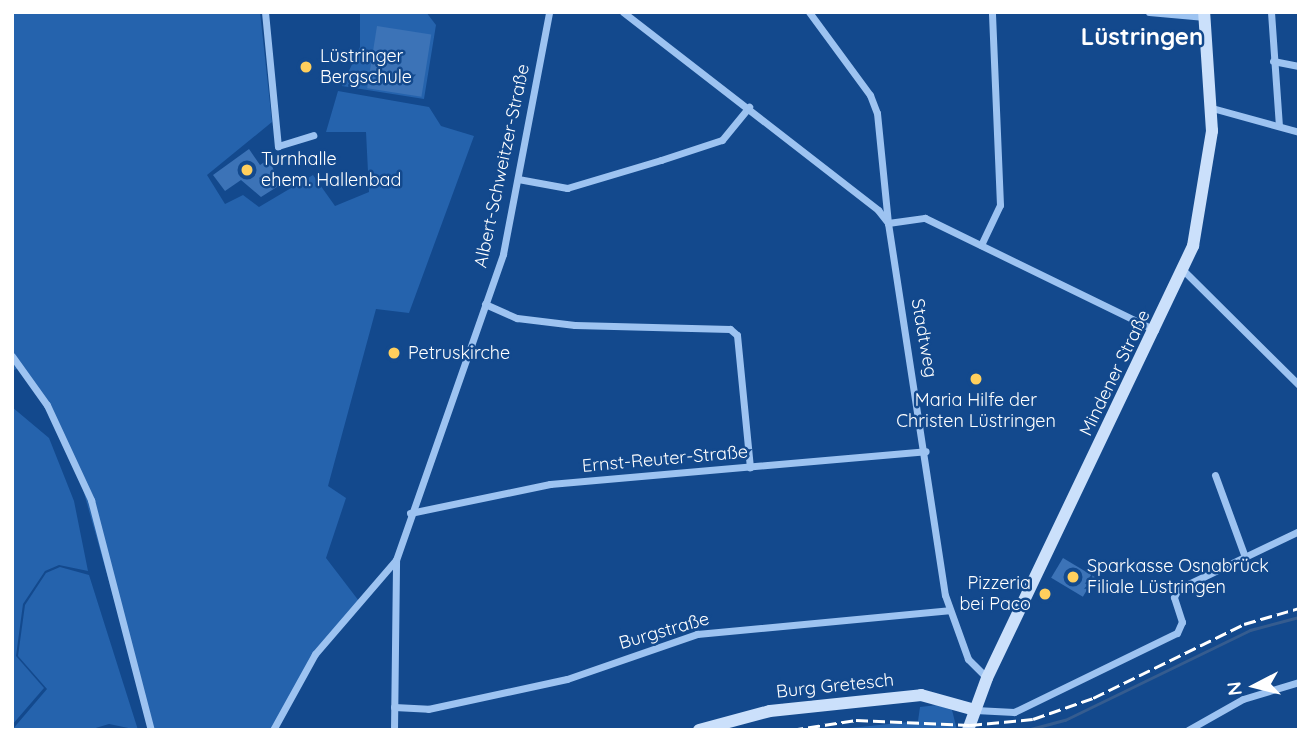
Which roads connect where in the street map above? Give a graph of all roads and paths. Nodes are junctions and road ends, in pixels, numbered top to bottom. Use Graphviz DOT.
graph roads {
  1 [pos="265,12"];
  2 [pos="549,12"];
  3 [pos="623,12"];
  4 [pos="809,12"];
  5 [pos="992,12"];
  6 [pos="1149,12"];
  7 [pos="1271,12"];
  8 [pos="1204,15"];
  9 [pos="1273,61"];
  10 [pos="1299,66"];
  11 [pos="748,107"];
  12 [pos="1212,108"];
  13 [pos="1279,126"];
  14 [pos="1299,132"];
  15 [pos="313,135"];
  16 [pos="518,179"];
  17 [pos="888,223"];
  18 [pos="981,245"];
  19 [pos="1183,270"];
  20 [pos="485,304"];
  21 [pos="1155,330"];
  22 [pos="12,356"];
  23 [pos="1299,385"];
  24 [pos="926,451"];
  25 [pos="750,467"];
  26 [pos="1215,475"];
  27 [pos="410,513"];
  28 [pos="1299,531"];
  29 [pos="1245,557"];
  30 [pos="396,560"];
  31 [pos="949,610"];
  32 [pos="987,678"];
  33 [pos="1299,682"];
  34 [pos="394,707"];
  35 [pos="975,710"];
  36 [pos="151,730"];
  37 [pos="273,730"];
  38 [pos="394,730"];
  39 [pos="699,730"];
  40 [pos="968,730"];
  41 [pos="1188,730"];
  1 -- 15 [label="street"];
  2 -- 16 [label="street, Albert-Schweitzer-Straße"];
  3 -- 11 [label="street"];
  4 -- 17 [label="street, Stadtweg"];
  5 -- 18 [label="street"];
  6 -- 8 [label="street"];
  7 -- 9 [label="street"];
  8 -- 12 [label="main road, Mindener Straße"];
  9 -- 10 [label="street"];
  9 -- 13 [label="street"];
  11 -- 16 [label="street"];
  11 -- 17 [label="street"];
  12 -- 13 [label="street"];
  12 -- 19 [label="main road, Mindener Straße"];
  13 -- 14 [label="street"];
  16 -- 20 [label="street, Albert-Schweitzer-Straße"];
  17 -- 18 [label="street"];
  17 -- 24 [label="street, Stadtweg"];
  18 -- 21 [label="street"];
  19 -- 21 [label="main road, Mindener Straße"];
  19 -- 23 [label="street"];
  20 -- 25 [label="street"];
  20 -- 27 [label="street, Albert-Schweitzer-Straße"];
  21 -- 32 [label="main road, Mindener Straße"];
  22 -- 36 [label="street"];
  24 -- 25 [label="street, Ernst-Reuter-Straße"];
  24 -- 31 [label="street, Stadtweg"];
  25 -- 27 [label="street, Ernst-Reuter-Straße"];
  26 -- 29 [label="street"];
  27 -- 30 [label="street, Albert-Schweitzer-Straße"];
  28 -- 29 [label="street"];
  29 -- 35 [label="street"];
  30 -- 34 [label="street, Albert-Schweitzer-Straße"];
  30 -- 37 [label="street"];
  31 -- 32 [label="street, Stadtweg"];
  31 -- 34 [label="street, Burgstraße"];
  32 -- 35 [label="main road, Mindener Straße"];
  33 -- 41 [label="street"];
  34 -- 38 [label="street, Albert-Schweitzer-Straße"];
  35 -- 39 [label="main road, Burg Gretesch"];
  35 -- 40 [label="main road, Mindener Straße"];
}
